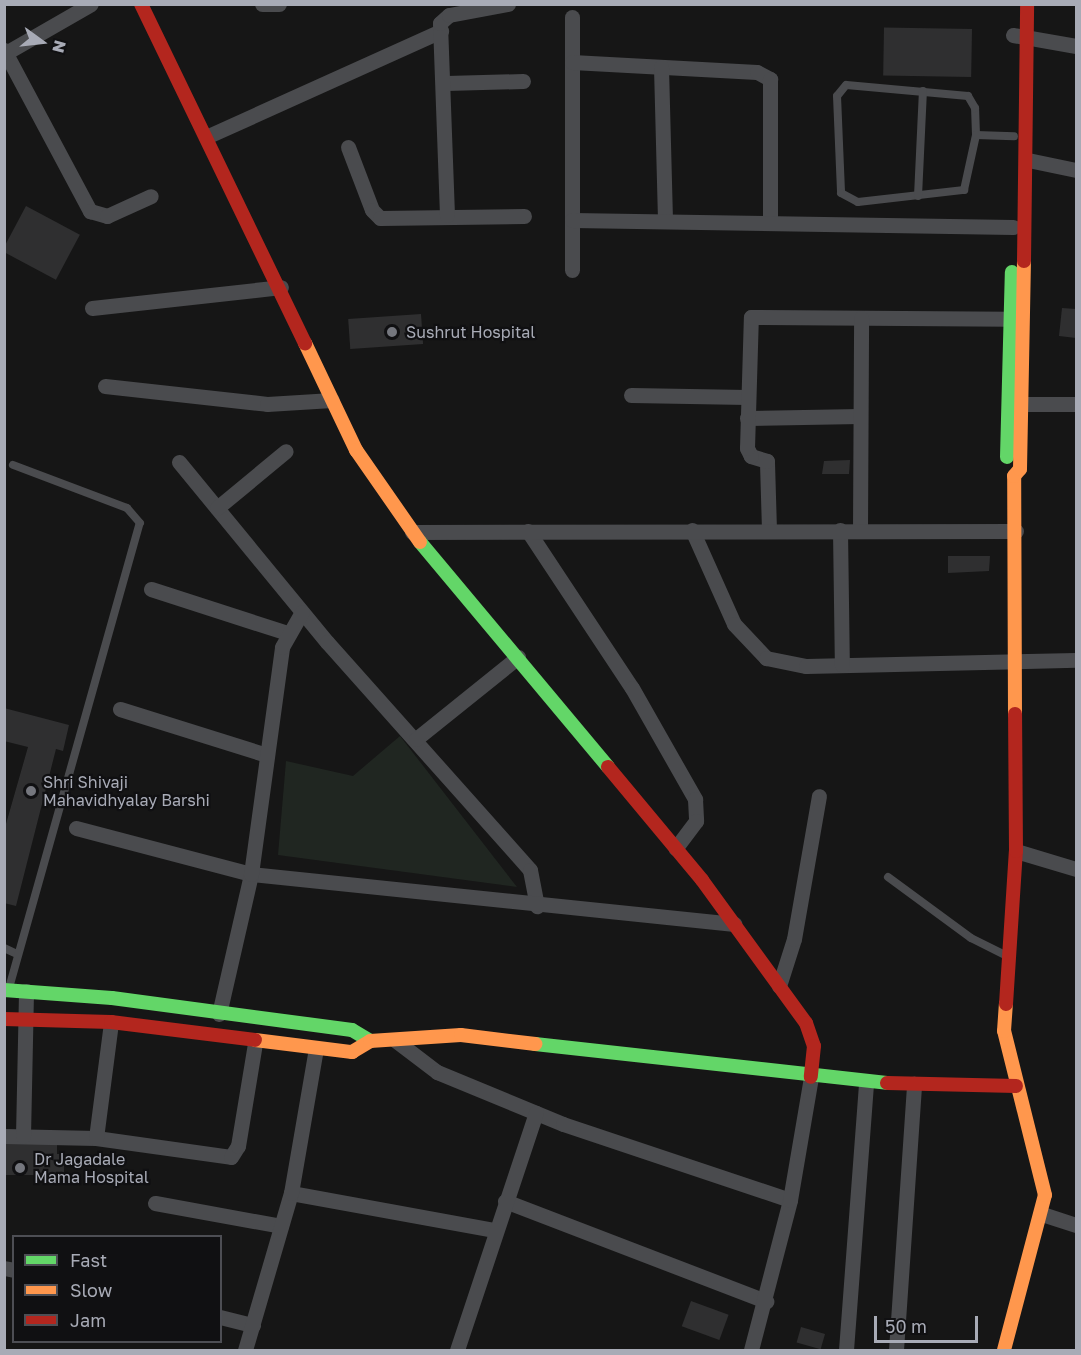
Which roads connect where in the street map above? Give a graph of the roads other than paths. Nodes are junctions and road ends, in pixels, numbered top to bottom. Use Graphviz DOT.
graph roads {
  1 [pos="92,4"];
  2 [pos="141,4"];
  3 [pos="262,4"];
  4 [pos="279,4"];
  5 [pos="508,4"];
  6 [pos="1013,4"];
  7 [pos="1027,4"];
  8 [pos="572,17"];
  9 [pos="441,31"];
  10 [pos="1020,36"];
  11 [pos="1077,46"];
  12 [pos="5,52"];
  13 [pos="572,62"];
  14 [pos="661,67"];
  15 [pos="524,81"];
  16 [pos="446,83"];
  17 [pos="923,91"];
  18 [pos="976,135"];
  19 [pos="1014,136"];
  20 [pos="206,137"];
  21 [pos="348,147"];
  22 [pos="1028,160"];
  23 [pos="1077,170"];
  24 [pos="151,196"];
  25 [pos="918,196"];
  26 [pos="447,214"];
  27 [pos="524,216"];
  28 [pos="572,220"];
  29 [pos="665,221"];
  30 [pos="770,222"];
  31 [pos="1013,227"];
  32 [pos="572,270"];
  33 [pos="281,287"];
  34 [pos="92,308"];
  35 [pos="861,318"];
  36 [pos="1009,319"];
  37 [pos="105,386"];
  38 [pos="631,395"];
  39 [pos="747,397"];
  40 [pos="332,400"];
  41 [pos="1023,404"];
  42 [pos="1077,404"];
  43 [pos="860,416"];
  44 [pos="747,418"];
  45 [pos="286,452"];
  46 [pos="179,462"];
  47 [pos="13,465"];
  48 [pos="1014,476"];
  49 [pos="217,508"];
  50 [pos="692,530"];
  51 [pos="769,530"];
  52 [pos="840,530"];
  53 [pos="860,530"];
  54 [pos="528,531"];
  55 [pos="1016,531"];
  56 [pos="412,532"];
  57 [pos="151,589"];
  58 [pos="302,612"];
  59 [pos="287,633"];
  60 [pos="518,657"];
  61 [pos="1017,659"];
  62 [pos="1077,660"];
  63 [pos="842,665"];
  64 [pos="120,709"];
  65 [pos="416,739"];
  66 [pos="267,755"];
  67 [pos="819,796"];
  68 [pos="76,828"];
  69 [pos="676,848"];
  70 [pos="1017,851"];
  71 [pos="1077,869"];
  72 [pos="251,874"];
  73 [pos="888,877"];
  74 [pos="537,906"];
  75 [pos="734,924"];
  76 [pos="4,948"];
  77 [pos="17,954"];
  78 [pos="1009,957"];
  79 [pos="779,986"];
  80 [pos="7,991"];
  81 [pos="26,991"];
  82 [pos="219,1014"];
  83 [pos="4,1019"];
  84 [pos="24,1019"];
  85 [pos="111,1022"];
  86 [pos="395,1040"];
  87 [pos="370,1041"];
  88 [pos="255,1042"];
  89 [pos="316,1048"];
  90 [pos="811,1077"];
  91 [pos="866,1083"];
  92 [pos="914,1084"];
  93 [pos="1016,1086"];
  94 [pos="536,1113"];
  95 [pos="4,1136"];
  96 [pos="23,1136"];
  97 [pos="96,1138"];
  98 [pos="291,1193"];
  99 [pos="790,1200"];
  100 [pos="505,1201"];
  101 [pos="155,1203"];
  102 [pos="1042,1214"];
  103 [pos="1077,1225"];
  104 [pos="281,1226"];
  105 [pos="495,1230"];
  106 [pos="766,1301"];
  107 [pos="222,1318"];
  108 [pos="252,1325"];
  109 [pos="245,1350"];
  110 [pos="458,1350"];
  111 [pos="751,1350"];
  112 [pos="846,1350"];
  113 [pos="896,1350"];
  114 [pos="1004,1350"];
  1 -- 12 [label="street"];
  2 -- 20 [label="street"];
  3 -- 4 [label="street"];
  5 -- 9 [label="street"];
  6 -- 10 [label="street"];
  7 -- 10 [label="street"];
  8 -- 13 [label="street"];
  9 -- 16 [label="street"];
  9 -- 20 [label="street"];
  10 -- 11 [label="street"];
  10 -- 19 [label="street"];
  10 -- 22 [label="street"];
  12 -- 24 [label="street"];
  13 -- 14 [label="street"];
  13 -- 28 [label="street"];
  14 -- 29 [label="street"];
  14 -- 30 [label="street"];
  15 -- 16 [label="street"];
  16 -- 26 [label="street"];
  17 -- 18 [label="lane"];
  17 -- 25 [label="lane"];
  17 -- 25 [label="lane"];
  18 -- 19 [label="lane"];
  18 -- 25 [label="lane"];
  19 -- 31 [label="street"];
  20 -- 33 [label="street"];
  21 -- 26 [label="street"];
  22 -- 23 [label="street"];
  22 -- 41 [label="street"];
  26 -- 27 [label="street"];
  28 -- 29 [label="street"];
  28 -- 32 [label="street"];
  29 -- 30 [label="street"];
  30 -- 31 [label="street"];
  31 -- 36 [label="street"];
  33 -- 34 [label="street"];
  33 -- 40 [label="street"];
  35 -- 36 [label="street"];
  35 -- 39 [label="street"];
  35 -- 43 [label="street"];
  36 -- 48 [label="street"];
  37 -- 40 [label="street"];
  38 -- 39 [label="street"];
  39 -- 44 [label="street"];
  40 -- 56 [label="street"];
  41 -- 42 [label="street"];
  41 -- 48 [label="street"];
  43 -- 44 [label="street"];
  43 -- 53 [label="street"];
  44 -- 51 [label="street"];
  45 -- 49 [label="street"];
  46 -- 49 [label="street"];
  47 -- 77 [label="lane"];
  48 -- 55 [label="street"];
  49 -- 58 [label="street"];
  50 -- 51 [label="street"];
  50 -- 54 [label="street"];
  50 -- 63 [label="street"];
  51 -- 52 [label="street"];
  52 -- 53 [label="street"];
  52 -- 63 [label="street"];
  53 -- 55 [label="street"];
  54 -- 56 [label="street"];
  54 -- 69 [label="street"];
  55 -- 61 [label="street"];
  56 -- 60 [label="street"];
  57 -- 59 [label="street"];
  58 -- 59 [label="street"];
  58 -- 65 [label="street"];
  59 -- 66 [label="street"];
  60 -- 65 [label="street"];
  60 -- 69 [label="street"];
  61 -- 62 [label="street"];
  61 -- 63 [label="street"];
  61 -- 70 [label="street"];
  64 -- 66 [label="street"];
  65 -- 74 [label="street"];
  66 -- 72 [label="street"];
  67 -- 79 [label="street"];
  68 -- 72 [label="street"];
  69 -- 75 [label="street"];
  70 -- 71 [label="street"];
  70 -- 78 [label="street"];
  72 -- 74 [label="street"];
  72 -- 82 [label="street"];
  73 -- 78 [label="lane"];
  74 -- 75 [label="street"];
  75 -- 79 [label="street"];
  76 -- 77 [label="lane"];
  77 -- 80 [label="lane"];
  78 -- 93 [label="street"];
  79 -- 90 [label="street"];
  80 -- 81 [label="street"];
  81 -- 82 [label="street"];
  81 -- 84 [label="street"];
  82 -- 87 [label="street"];
  83 -- 84 [label="street"];
  84 -- 85 [label="street"];
  84 -- 96 [label="street"];
  85 -- 88 [label="street"];
  85 -- 97 [label="street"];
  86 -- 87 [label="street"];
  86 -- 90 [label="street"];
  86 -- 94 [label="street"];
  87 -- 89 [label="street"];
  88 -- 89 [label="street"];
  88 -- 97 [label="street"];
  89 -- 98 [label="street"];
  90 -- 91 [label="street"];
  90 -- 99 [label="street"];
  91 -- 92 [label="street"];
  91 -- 112 [label="street"];
  92 -- 93 [label="street"];
  92 -- 113 [label="street"];
  93 -- 102 [label="street"];
  94 -- 99 [label="street"];
  94 -- 100 [label="street"];
  95 -- 96 [label="street"];
  96 -- 97 [label="street"];
  98 -- 104 [label="street"];
  98 -- 105 [label="street"];
  99 -- 106 [label="street"];
  100 -- 105 [label="street"];
  100 -- 106 [label="street"];
  101 -- 104 [label="street"];
  102 -- 103 [label="street"];
  102 -- 114 [label="street"];
  104 -- 108 [label="street"];
  105 -- 110 [label="street"];
  106 -- 111 [label="street"];
  107 -- 108 [label="street"];
  108 -- 109 [label="street"];
}
